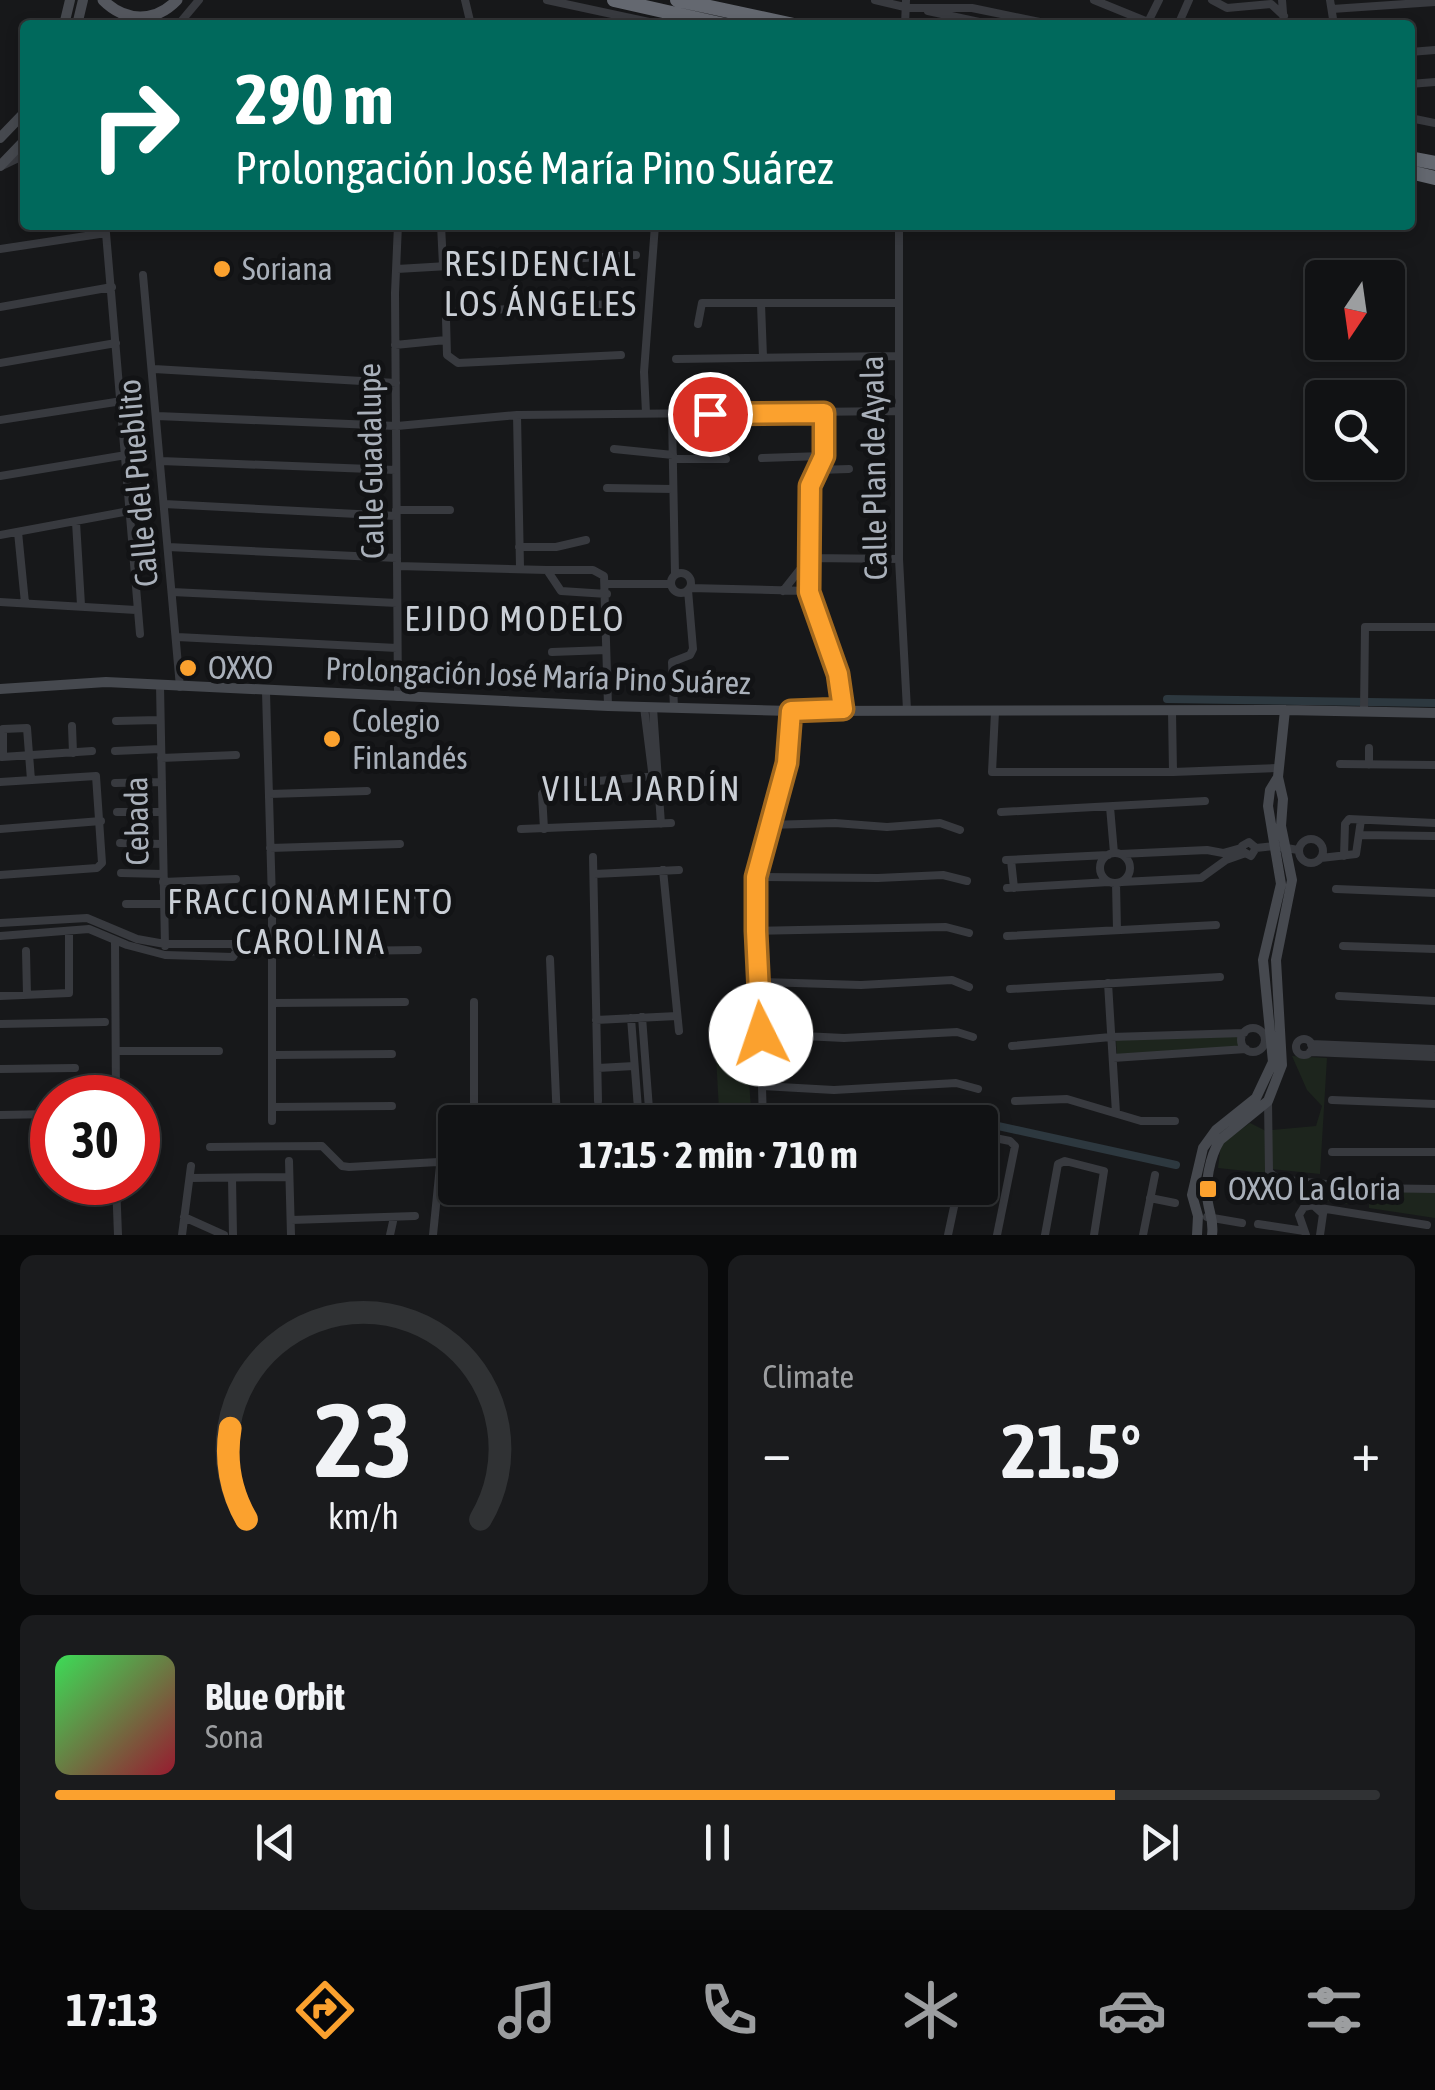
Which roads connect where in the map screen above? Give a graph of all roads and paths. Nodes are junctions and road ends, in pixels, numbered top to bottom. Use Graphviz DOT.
graph roads {
  1 [pos="103,0"];
  2 [pos="177,0"];
  3 [pos="199,0"];
  4 [pos="547,0"];
  5 [pos="614,0"];
  6 [pos="677,0"];
  7 [pos="875,0"];
  8 [pos="1094,0"];
  9 [pos="1212,0"];
  10 [pos="1276,2"];
  11 [pos="1435,2"];
  12 [pos="907,4"];
  13 [pos="1118,4"];
  14 [pos="1331,4"];
  15 [pos="182,20"];
  16 [pos="637,20"];
  17 [pos="704,20"];
  18 [pos="771,20"];
  19 [pos="973,20"];
  20 [pos="1030,20"];
  21 [pos="1145,20"];
  22 [pos="1284,20"];
  23 [pos="20,117"];
  24 [pos="0,138"];
  25 [pos="20,145"];
  26 [pos="0,166"];
  27 [pos="398,230"];
  28 [pos="441,230"];
  29 [pos="656,230"];
  30 [pos="898,230"];
  31 [pos="0,249"];
  32 [pos="636,255"];
  33 [pos="443,265"];
  34 [pos="397,268"];
  35 [pos="143,275"];
  36 [pos="112,287"];
  37 [pos="632,303"];
  38 [pos="898,303"];
  39 [pos="761,304"];
  40 [pos="0,306"];
  41 [pos="698,324"];
  42 [pos="446,340"];
  43 [pos="116,343"];
  44 [pos="395,345"];
  45 [pos="622,355"];
  46 [pos="897,356"];
  47 [pos="763,357"];
  48 [pos="676,360"];
  49 [pos="0,363"];
  50 [pos="154,369"];
  51 [pos="396,383"];
  52 [pos="122,402"];
  53 [pos="896,412"];
  54 [pos="646,413"];
  55 [pos="824,413"];
  56 [pos="672,414"];
  57 [pos="157,416"];
  58 [pos="517,416"];
  59 [pos="0,420"];
  60 [pos="396,426"];
  61 [pos="614,449"];
  62 [pos="126,456"];
  63 [pos="824,456"];
  64 [pos="673,457"];
  65 [pos="762,458"];
  66 [pos="726,459"];
  67 [pos="162,461"];
  68 [pos="396,470"];
  69 [pos="818,470"];
  70 [pos="848,470"];
  71 [pos="0,476"];
  72 [pos="607,488"];
  73 [pos="674,489"];
  74 [pos="164,504"];
  75 [pos="450,510"];
  76 [pos="129,511"];
  77 [pos="396,513"];
  78 [pos="76,522"];
  79 [pos="18,532"];
  80 [pos="0,534"];
  81 [pos="586,540"];
  82 [pos="168,547"];
  83 [pos="520,547"];
  84 [pos="809,558"];
  85 [pos="899,558"];
  86 [pos="397,562"];
  87 [pos="520,567"];
  88 [pos="547,570"];
  89 [pos="675,574"];
  90 [pos="671,584"];
  91 [pos="606,589"];
  92 [pos="689,589"];
  93 [pos="783,591"];
  94 [pos="172,592"];
  95 [pos="809,592"];
  96 [pos="0,602"];
  97 [pos="25,603"];
  98 [pos="398,604"];
  99 [pos="82,606"];
  100 [pos="136,610"];
  101 [pos="1435,627"];
  102 [pos="140,634"];
  103 [pos="177,637"];
  104 [pos="397,648"];
  105 [pos="606,650"];
  106 [pos="552,652"];
  107 [pos="160,686"];
  108 [pos="180,686"];
  109 [pos="0,689"];
  110 [pos="266,692"];
  111 [pos="398,696"];
  112 [pos="608,706"];
  113 [pos="648,708"];
  114 [pos="674,708"];
  115 [pos="843,709"];
  116 [pos="907,710"];
  117 [pos="1284,710"];
  118 [pos="1364,710"];
  119 [pos="791,711"];
  120 [pos="1172,711"];
  121 [pos="995,712"];
  122 [pos="1435,713"];
  123 [pos="159,720"];
  124 [pos="116,721"];
  125 [pos="72,726"];
  126 [pos="1369,748"];
  127 [pos="115,750"];
  128 [pos="92,751"];
  129 [pos="73,752"];
  130 [pos="161,753"];
  131 [pos="28,755"];
  132 [pos="236,755"];
  133 [pos="2,757"];
  134 [pos="1340,764"];
  135 [pos="1369,765"];
  136 [pos="1435,766"];
  137 [pos="1173,772"];
  138 [pos="1278,772"];
  139 [pos="655,776"];
  140 [pos="31,780"];
  141 [pos="0,782"];
  142 [pos="162,782"];
  143 [pos="115,783"];
  144 [pos="367,792"];
  145 [pos="268,794"];
  146 [pos="1206,801"];
  147 [pos="1110,806"];
  148 [pos="117,812"];
  149 [pos="161,812"];
  150 [pos="1001,812"];
  151 [pos="1362,820"];
  152 [pos="101,822"];
  153 [pos="1435,823"];
  154 [pos="770,825"];
  155 [pos="0,828"];
  156 [pos="544,828"];
  157 [pos="521,829"];
  158 [pos="960,830"];
  159 [pos="1360,835"];
  160 [pos="1435,836"];
  161 [pos="120,844"];
  162 [pos="162,844"];
  163 [pos="400,844"];
  164 [pos="1280,846"];
  165 [pos="270,848"];
  166 [pos="1298,850"];
  167 [pos="1344,852"];
  168 [pos="1321,853"];
  169 [pos="1114,854"];
  170 [pos="592,857"];
  171 [pos="1224,857"];
  172 [pos="663,870"];
  173 [pos="679,870"];
  174 [pos="121,874"];
  175 [pos="594,874"];
  176 [pos="0,875"];
  177 [pos="756,877"];
  178 [pos="163,878"];
  179 [pos="236,879"];
  180 [pos="967,881"];
  181 [pos="1115,882"];
  182 [pos="1336,889"];
  183 [pos="1435,893"];
  184 [pos="420,895"];
  185 [pos="272,900"];
  186 [pos="126,904"];
  187 [pos="164,904"];
  188 [pos="0,923"];
  189 [pos="1216,925"];
  190 [pos="1117,930"];
  191 [pos="756,931"];
  192 [pos="69,932"];
  193 [pos="969,933"];
  194 [pos="0,936"];
  195 [pos="116,936"];
  196 [pos="1008,936"];
  197 [pos="165,944"];
  198 [pos="1342,946"];
  199 [pos="1435,949"];
  200 [pos="418,950"];
  201 [pos="26,951"];
  202 [pos="272,952"];
  203 [pos="164,955"];
  204 [pos="550,959"];
  205 [pos="1220,977"];
  206 [pos="758,982"];
  207 [pos="1108,983"];
  208 [pos="969,987"];
  209 [pos="1010,989"];
  210 [pos="27,995"];
  211 [pos="0,996"];
  212 [pos="1339,996"];
  213 [pos="1435,1000"];
  214 [pos="405,1002"];
  215 [pos="474,1002"];
  216 [pos="272,1003"];
  217 [pos="677,1016"];
  218 [pos="642,1017"];
  219 [pos="630,1018"];
  220 [pos="596,1020"];
  221 [pos="105,1022"];
  222 [pos="0,1024"];
  223 [pos="679,1031"];
  224 [pos="1244,1033"];
  225 [pos="761,1034"];
  226 [pos="1111,1036"];
  227 [pos="974,1037"];
  228 [pos="1275,1043"];
  229 [pos="1012,1046"];
  230 [pos="1246,1050"];
  231 [pos="1260,1050"];
  232 [pos="116,1051"];
  233 [pos="219,1051"];
  234 [pos="1434,1053"];
  235 [pos="392,1054"];
  236 [pos="273,1055"];
  237 [pos="1113,1058"];
  238 [pos="644,1065"];
  239 [pos="632,1066"];
  240 [pos="75,1068"];
  241 [pos="598,1068"];
  242 [pos="0,1069"];
  243 [pos="116,1075"];
  244 [pos="762,1086"];
  245 [pos="978,1089"];
  246 [pos="1332,1100"];
  247 [pos="598,1101"];
  248 [pos="1268,1101"];
  249 [pos="1014,1102"];
  250 [pos="1435,1104"];
  251 [pos="475,1105"];
  252 [pos="555,1105"];
  253 [pos="636,1105"];
  254 [pos="648,1105"];
  255 [pos="763,1105"];
  256 [pos="273,1106"];
  257 [pos="392,1106"];
  258 [pos="1116,1113"];
  259 [pos="30,1114"];
  260 [pos="0,1115"];
  261 [pos="272,1121"];
  262 [pos="1176,1122"];
  263 [pos="998,1139"];
  264 [pos="210,1147"];
  265 [pos="1332,1152"];
  266 [pos="1435,1152"];
  267 [pos="289,1161"];
  268 [pos="192,1166"];
  269 [pos="1155,1175"];
  270 [pos="289,1177"];
  271 [pos="190,1178"];
  272 [pos="232,1178"];
  273 [pos="1435,1188"];
  274 [pos="1150,1198"];
  275 [pos="1175,1204"];
  276 [pos="117,1205"];
  277 [pos="954,1205"];
  278 [pos="1320,1208"];
  279 [pos="184,1216"];
  280 [pos="415,1216"];
  281 [pos="1198,1216"];
  282 [pos="394,1217"];
  283 [pos="1213,1218"];
  284 [pos="290,1220"];
  285 [pos="1242,1222"];
  286 [pos="1258,1224"];
  287 [pos="1427,1226"];
  288 [pos="1305,1233"];
  289 [pos="118,1235"];
  290 [pos="182,1235"];
  291 [pos="224,1235"];
  292 [pos="233,1235"];
  293 [pos="291,1235"];
  294 [pos="390,1235"];
  295 [pos="433,1235"];
  296 [pos="948,1235"];
  297 [pos="997,1235"];
  298 [pos="1045,1235"];
  299 [pos="1094,1235"];
  300 [pos="1143,1235"];
  301 [pos="1197,1235"];
  302 [pos="1212,1235"];
  303 [pos="1320,1235"];
  1 -- 2 [label="main road"];
  3 -- 15 [label="street"];
  4 -- 16 [label="street"];
  5 -- 17 [label="highway"];
  6 -- 18 [label="highway"];
  7 -- 12 [label="street"];
  8 -- 13 [label="street"];
  9 -- 10 [label="street"];
  10 -- 22 [label="street"];
  11 -- 14 [label="street"];
  12 -- 19 [label="street"];
  12 -- 20 [label="street"];
  13 -- 21 [label="street"];
  23 -- 24 [label="main road"];
  25 -- 26 [label="main road"];
  27 -- 34 [label="street, Calle Guadalupe"];
  28 -- 33 [label="street"];
  29 -- 54 [label="street"];
  30 -- 38 [label="street, Calle Plan de Ayala"];
  31 -- 36 [label="street"];
  32 -- 33 [label="street"];
  33 -- 34 [label="street"];
  34 -- 44 [label="street, Calle Guadalupe"];
  35 -- 50 [label="street, Calle del Pueblito"];
  36 -- 40 [label="street"];
  36 -- 43 [label="street"];
  37 -- 42 [label="street"];
  38 -- 39 [label="street"];
  38 -- 46 [label="street, Calle Plan de Ayala"];
  39 -- 41 [label="street"];
  39 -- 47 [label="street"];
  42 -- 44 [label="street"];
  42 -- 45 [label="street"];
  43 -- 49 [label="street"];
  43 -- 52 [label="street"];
  44 -- 51 [label="street, Calle Guadalupe"];
  46 -- 47 [label="street"];
  46 -- 53 [label="street, Calle Plan de Ayala"];
  47 -- 48 [label="street"];
  50 -- 51 [label="street"];
  50 -- 57 [label="street, Calle del Pueblito"];
  51 -- 60 [label="street, Calle Guadalupe"];
  52 -- 59 [label="street"];
  52 -- 62 [label="street"];
  53 -- 55 [label="street"];
  53 -- 85 [label="street, Calle Plan de Ayala"];
  54 -- 56 [label="street"];
  54 -- 58 [label="street"];
  55 -- 56 [label="street"];
  55 -- 63 [label="street"];
  56 -- 64 [label="street"];
  57 -- 60 [label="street"];
  57 -- 67 [label="street, Calle del Pueblito"];
  58 -- 60 [label="street"];
  58 -- 83 [label="street"];
  60 -- 68 [label="street, Calle Guadalupe"];
  61 -- 64 [label="street"];
  62 -- 71 [label="street"];
  62 -- 76 [label="street"];
  63 -- 65 [label="street"];
  63 -- 69 [label="street"];
  64 -- 66 [label="street"];
  64 -- 73 [label="street"];
  67 -- 68 [label="street"];
  67 -- 74 [label="street, Calle del Pueblito"];
  68 -- 77 [label="street, Calle Guadalupe"];
  69 -- 70 [label="street"];
  69 -- 84 [label="street"];
  72 -- 73 [label="street"];
  73 -- 89 [label="street"];
  74 -- 77 [label="street"];
  74 -- 82 [label="street, Calle del Pueblito"];
  75 -- 77 [label="street"];
  76 -- 78 [label="street"];
  76 -- 100 [label="street"];
  77 -- 86 [label="street, Calle Guadalupe"];
  78 -- 79 [label="street"];
  78 -- 99 [label="street"];
  79 -- 80 [label="street"];
  79 -- 97 [label="street"];
  81 -- 83 [label="street"];
  82 -- 86 [label="street"];
  82 -- 94 [label="street, Calle del Pueblito"];
  83 -- 87 [label="street"];
  84 -- 85 [label="street"];
  84 -- 93 [label="street"];
  84 -- 95 [label="street"];
  85 -- 116 [label="street, Calle Plan de Ayala"];
  86 -- 87 [label="street"];
  86 -- 98 [label="street, Calle Guadalupe"];
  87 -- 88 [label="street"];
  88 -- 91 [label="street"];
  88 -- 91 [label="street"];
  89 -- 90 [label="street"];
  89 -- 92 [label="street"];
  90 -- 91 [label="street"];
  90 -- 92 [label="street"];
  91 -- 105 [label="street"];
  92 -- 93 [label="street"];
  92 -- 114 [label="street"];
  93 -- 95 [label="street"];
  94 -- 98 [label="street"];
  94 -- 103 [label="street, Calle del Pueblito"];
  95 -- 115 [label="street"];
  96 -- 97 [label="street"];
  97 -- 99 [label="street"];
  98 -- 104 [label="street, Calle Guadalupe"];
  99 -- 100 [label="street"];
  100 -- 102 [label="street"];
  101 -- 118 [label="street"];
  103 -- 104 [label="street"];
  103 -- 108 [label="street, Calle del Pueblito"];
  104 -- 111 [label="street, Calle Guadalupe"];
  105 -- 106 [label="street"];
  105 -- 112 [label="street"];
  107 -- 108 [label="main road, Prolongación José María Pino Suárez"];
  107 -- 109 [label="main road, Prolongación José María Pino Suárez"];
  107 -- 123 [label="street, Cebada"];
  108 -- 110 [label="main road, Prolongación José María Pino Suárez"];
  110 -- 111 [label="main road, Prolongación José María Pino Suárez"];
  110 -- 145 [label="street"];
  111 -- 112 [label="main road, Prolongación José María Pino Suárez"];
  112 -- 113 [label="main road, Prolongación José María Pino Suárez"];
  113 -- 114 [label="main road, Prolongación José María Pino Suárez"];
  113 -- 139 [label="street"];
  114 -- 119 [label="main road, Prolongación José María Pino Suárez"];
  115 -- 116 [label="main road, Prolongación José María Pino Suárez"];
  115 -- 119 [label="main road, Prolongación José María Pino Suárez"];
  116 -- 121 [label="main road, Prolongación José María Pino Suárez"];
  117 -- 118 [label="main road, Prolongación José María Pino Suárez"];
  117 -- 120 [label="main road, Prolongación José María Pino Suárez"];
  117 -- 138 [label="main road"];
  118 -- 122 [label="main road, Prolongación José María Pino Suárez"];
  119 -- 154 [label="street"];
  120 -- 121 [label="main road, Prolongación José María Pino Suárez"];
  120 -- 137 [label="street"];
  121 -- 137 [label="street"];
  123 -- 124 [label="street"];
  123 -- 130 [label="street, Cebada"];
  125 -- 129 [label="street"];
  126 -- 135 [label="street"];
  127 -- 130 [label="street"];
  128 -- 129 [label="street"];
  129 -- 131 [label="street"];
  130 -- 132 [label="street"];
  130 -- 142 [label="street, Cebada"];
  131 -- 133 [label="street"];
  131 -- 133 [label="street"];
  131 -- 140 [label="street"];
  134 -- 135 [label="street"];
  135 -- 136 [label="street"];
  137 -- 138 [label="street"];
  138 -- 164 [label="main road"];
  139 -- 156 [label="street"];
  139 -- 156 [label="street"];
  140 -- 141 [label="street"];
  140 -- 152 [label="street"];
  142 -- 143 [label="street"];
  142 -- 149 [label="street, Cebada"];
  144 -- 145 [label="street"];
  145 -- 165 [label="street"];
  146 -- 147 [label="street"];
  147 -- 150 [label="street"];
  147 -- 169 [label="street"];
  148 -- 149 [label="street"];
  149 -- 162 [label="street, Cebada"];
  151 -- 153 [label="street"];
  151 -- 159 [label="street"];
  151 -- 167 [label="street"];
  152 -- 155 [label="street"];
  152 -- 176 [label="street"];
  154 -- 158 [label="street"];
  154 -- 177 [label="street"];
  156 -- 157 [label="street"];
  159 -- 160 [label="street"];
  159 -- 167 [label="street"];
  161 -- 162 [label="street"];
  162 -- 178 [label="street, Cebada"];
  163 -- 165 [label="street"];
  164 -- 166 [label="street"];
  164 -- 171 [label="street"];
  164 -- 228 [label="main road"];
  165 -- 185 [label="street"];
  166 -- 168 [label="street"];
  166 -- 168 [label="street"];
  167 -- 168 [label="street"];
  169 -- 171 [label="street"];
  169 -- 181 [label="street"];
  169 -- 181 [label="street"];
  169 -- 181 [label="street"];
  170 -- 175 [label="street"];
  171 -- 181 [label="street"];
  172 -- 173 [label="street"];
  172 -- 175 [label="street"];
  172 -- 217 [label="street"];
  174 -- 178 [label="street"];
  175 -- 220 [label="street"];
  177 -- 180 [label="street"];
  177 -- 191 [label="street"];
  178 -- 179 [label="street"];
  178 -- 187 [label="street, Cebada"];
  181 -- 190 [label="street"];
  182 -- 183 [label="street"];
  184 -- 185 [label="street"];
  185 -- 202 [label="street"];
  186 -- 187 [label="street"];
  187 -- 197 [label="street, Cebada"];
  188 -- 195 [label="street"];
  189 -- 190 [label="street"];
  190 -- 196 [label="street"];
  191 -- 193 [label="street"];
  191 -- 206 [label="street"];
  192 -- 194 [label="street"];
  192 -- 195 [label="street"];
  192 -- 210 [label="street"];
  195 -- 197 [label="street"];
  195 -- 203 [label="street"];
  195 -- 232 [label="street"];
  197 -- 203 [label="street, Cebada"];
  197 -- 203 [label="street"];
  198 -- 199 [label="street"];
  200 -- 202 [label="street"];
  201 -- 210 [label="street"];
  202 -- 216 [label="street"];
  204 -- 252 [label="street"];
  205 -- 207 [label="street"];
  206 -- 208 [label="street"];
  206 -- 225 [label="street"];
  207 -- 209 [label="street"];
  207 -- 226 [label="street"];
  210 -- 211 [label="street"];
  212 -- 213 [label="street"];
  214 -- 216 [label="street"];
  215 -- 251 [label="street"];
  216 -- 236 [label="street"];
  217 -- 218 [label="street"];
  217 -- 223 [label="street"];
  218 -- 219 [label="street"];
  218 -- 238 [label="street"];
  219 -- 220 [label="street"];
  219 -- 239 [label="street"];
  220 -- 241 [label="street"];
  221 -- 222 [label="street"];
  224 -- 226 [label="street"];
  224 -- 228 [label="street"];
  224 -- 230 [label="street"];
  225 -- 227 [label="street"];
  225 -- 244 [label="street"];
  226 -- 229 [label="street"];
  226 -- 237 [label="street"];
  228 -- 231 [label="street"];
  228 -- 231 [label="street"];
  228 -- 234 [label="street"];
  228 -- 248 [label="main road"];
  228 -- 281 [label="main road"];
  230 -- 231 [label="street"];
  230 -- 237 [label="street"];
  232 -- 233 [label="street"];
  232 -- 243 [label="street"];
  235 -- 236 [label="street"];
  236 -- 256 [label="street"];
  237 -- 258 [label="street"];
  238 -- 239 [label="street"];
  238 -- 254 [label="street"];
  239 -- 241 [label="street"];
  239 -- 253 [label="street"];
  240 -- 242 [label="street"];
  241 -- 247 [label="street"];
  244 -- 245 [label="street"];
  244 -- 255 [label="street"];
  246 -- 250 [label="street"];
  248 -- 273 [label="street"];
  248 -- 283 [label="main road"];
  249 -- 258 [label="street"];
  256 -- 257 [label="street"];
  256 -- 261 [label="street"];
  258 -- 262 [label="street"];
  259 -- 260 [label="street"];
  263 -- 297 [label="street"];
  264 -- 295 [label="street"];
  265 -- 266 [label="street"];
  267 -- 270 [label="street"];
  268 -- 271 [label="street"];
  269 -- 274 [label="street"];
  270 -- 272 [label="street"];
  270 -- 284 [label="street"];
  271 -- 272 [label="street"];
  271 -- 279 [label="street"];
  272 -- 292 [label="street"];
  274 -- 275 [label="street"];
  274 -- 300 [label="street"];
  276 -- 289 [label="street"];
  277 -- 296 [label="street"];
  278 -- 287 [label="street"];
  278 -- 288 [label="street"];
  278 -- 303 [label="street"];
  279 -- 290 [label="street"];
  279 -- 291 [label="street"];
  280 -- 282 [label="street"];
  281 -- 283 [label="street"];
  281 -- 301 [label="main road"];
  282 -- 284 [label="street"];
  282 -- 294 [label="street"];
  283 -- 285 [label="street"];
  283 -- 302 [label="main road"];
  284 -- 293 [label="street"];
  286 -- 288 [label="street"];
  298 -- 299 [label="street"];
}
